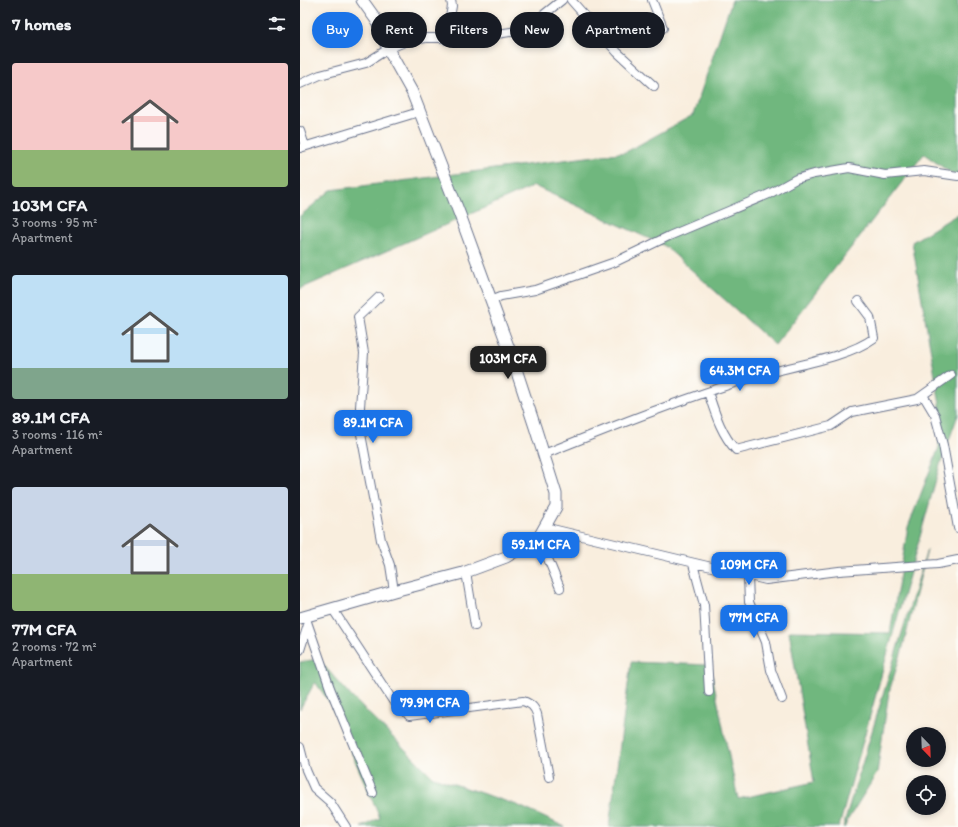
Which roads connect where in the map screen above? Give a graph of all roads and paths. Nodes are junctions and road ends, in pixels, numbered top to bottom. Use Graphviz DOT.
graph roads {
  1 [pos="362,0"];
  2 [pos="452,0"];
  3 [pos="562,0"];
  4 [pos="571,0"];
  5 [pos="652,0"];
  6 [pos="451,12"];
  7 [pos="657,12"];
  8 [pos="502,33"];
  9 [pos="435,39"];
  10 [pos="388,49"];
  11 [pos="300,84"];
  12 [pos="654,86"];
  13 [pos="419,112"];
  14 [pos="300,131"];
  15 [pos="302,147"];
  16 [pos="958,176"];
  17 [pos="379,298"];
  18 [pos="491,300"];
  19 [pos="858,301"];
  20 [pos="951,376"];
  21 [pos="708,392"];
  22 [pos="923,395"];
  23 [pos="544,454"];
  24 [pos="958,528"];
  25 [pos="542,532"];
  26 [pos="958,560"];
  27 [pos="693,564"];
  28 [pos="466,572"];
  29 [pos="748,576"];
  30 [pos="560,588"];
  31 [pos="394,590"];
  32 [pos="332,608"];
  33 [pos="304,620"];
  34 [pos="475,626"];
  35 [pos="300,650"];
  36 [pos="709,692"];
  37 [pos="782,699"];
  38 [pos="300,747"];
  39 [pos="550,778"];
  40 [pos="373,794"];
  41 [pos="346,827"];
  1 -- 10 [label="street"];
  2 -- 6 [label="street"];
  3 -- 8 [label="street"];
  4 -- 12 [label="street"];
  5 -- 7 [label="street"];
  9 -- 10 [label="street"];
  10 -- 11 [label="street"];
  10 -- 13 [label="street"];
  13 -- 15 [label="street"];
  13 -- 18 [label="street"];
  14 -- 15 [label="street"];
  16 -- 18 [label="street"];
  17 -- 31 [label="street"];
  18 -- 23 [label="street"];
  19 -- 21 [label="street"];
  20 -- 22 [label="street"];
  21 -- 22 [label="street"];
  21 -- 23 [label="street"];
  22 -- 24 [label="street"];
  23 -- 25 [label="street"];
  25 -- 27 [label="street"];
  25 -- 28 [label="street"];
  25 -- 30 [label="street"];
  26 -- 29 [label="street"];
  27 -- 29 [label="street"];
  27 -- 36 [label="street"];
  28 -- 31 [label="street"];
  28 -- 34 [label="street"];
  29 -- 37 [label="street"];
  31 -- 32 [label="street"];
  32 -- 33 [label="street"];
  32 -- 39 [label="street"];
  33 -- 35 [label="street"];
  33 -- 40 [label="street"];
  38 -- 41 [label="street"];
}
